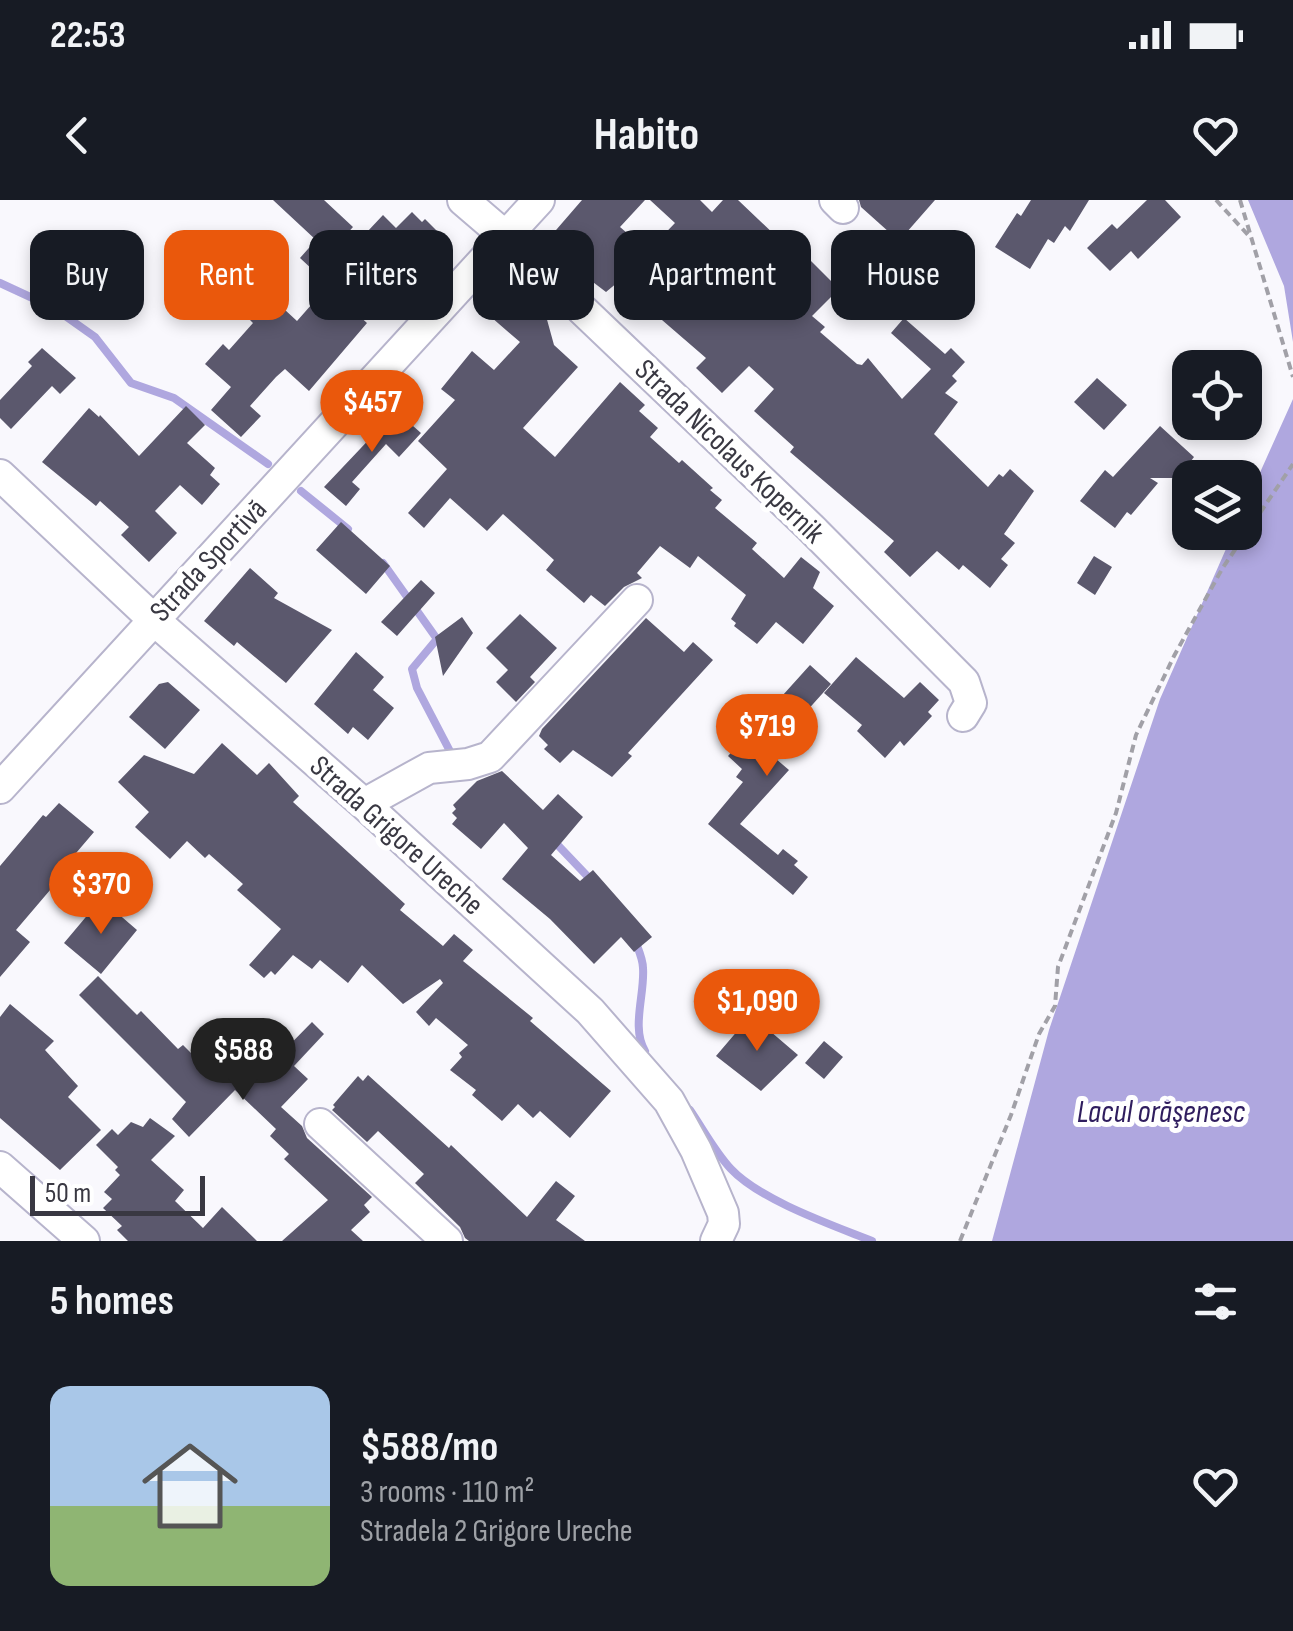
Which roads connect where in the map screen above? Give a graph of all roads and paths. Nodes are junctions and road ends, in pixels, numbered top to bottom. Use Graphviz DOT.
graph roads {
  1 [pos="462,200"];
  2 [pos="538,200"];
  3 [pos="1216,200"];
  4 [pos="1240,200"];
  5 [pos="499,230"];
  6 [pos="511,230"];
  7 [pos="1252,240"];
  8 [pos="473,272"];
  9 [pos="594,320"];
  10 [pos="1293,378"];
  11 [pos="1293,464"];
  12 [pos="0,475"];
  13 [pos="636,600"];
  14 [pos="154,620"];
  15 [pos="963,716"];
  16 [pos="0,788"];
  17 [pos="364,804"];
  18 [pos="320,1124"];
  19 [pos="0,1167"];
  20 [pos="84,1241"];
  21 [pos="447,1241"];
  22 [pos="716,1241"];
  23 [pos="960,1241"];
  1 -- 5 [label="street, Strada Nicolaus Kopernik"];
  2 -- 6 [label="street, Strada Sportivă"];
  3 -- 7 [label="path"];
  4 -- 7 [label="path"];
  7 -- 10 [label="path"];
  8 -- 14 [label="street, Strada Sportivă"];
  9 -- 15 [label="street, Strada Nicolaus Kopernik"];
  11 -- 23 [label="path"];
  12 -- 14 [label="street, Strada Grigore Ureche"];
  13 -- 17 [label="street"];
  14 -- 16 [label="street, Strada Sportivă"];
  14 -- 17 [label="street, Strada Grigore Ureche"];
  17 -- 22 [label="street, Strada Grigore Ureche"];
  18 -- 21 [label="street"];
  19 -- 20 [label="street"];
}
